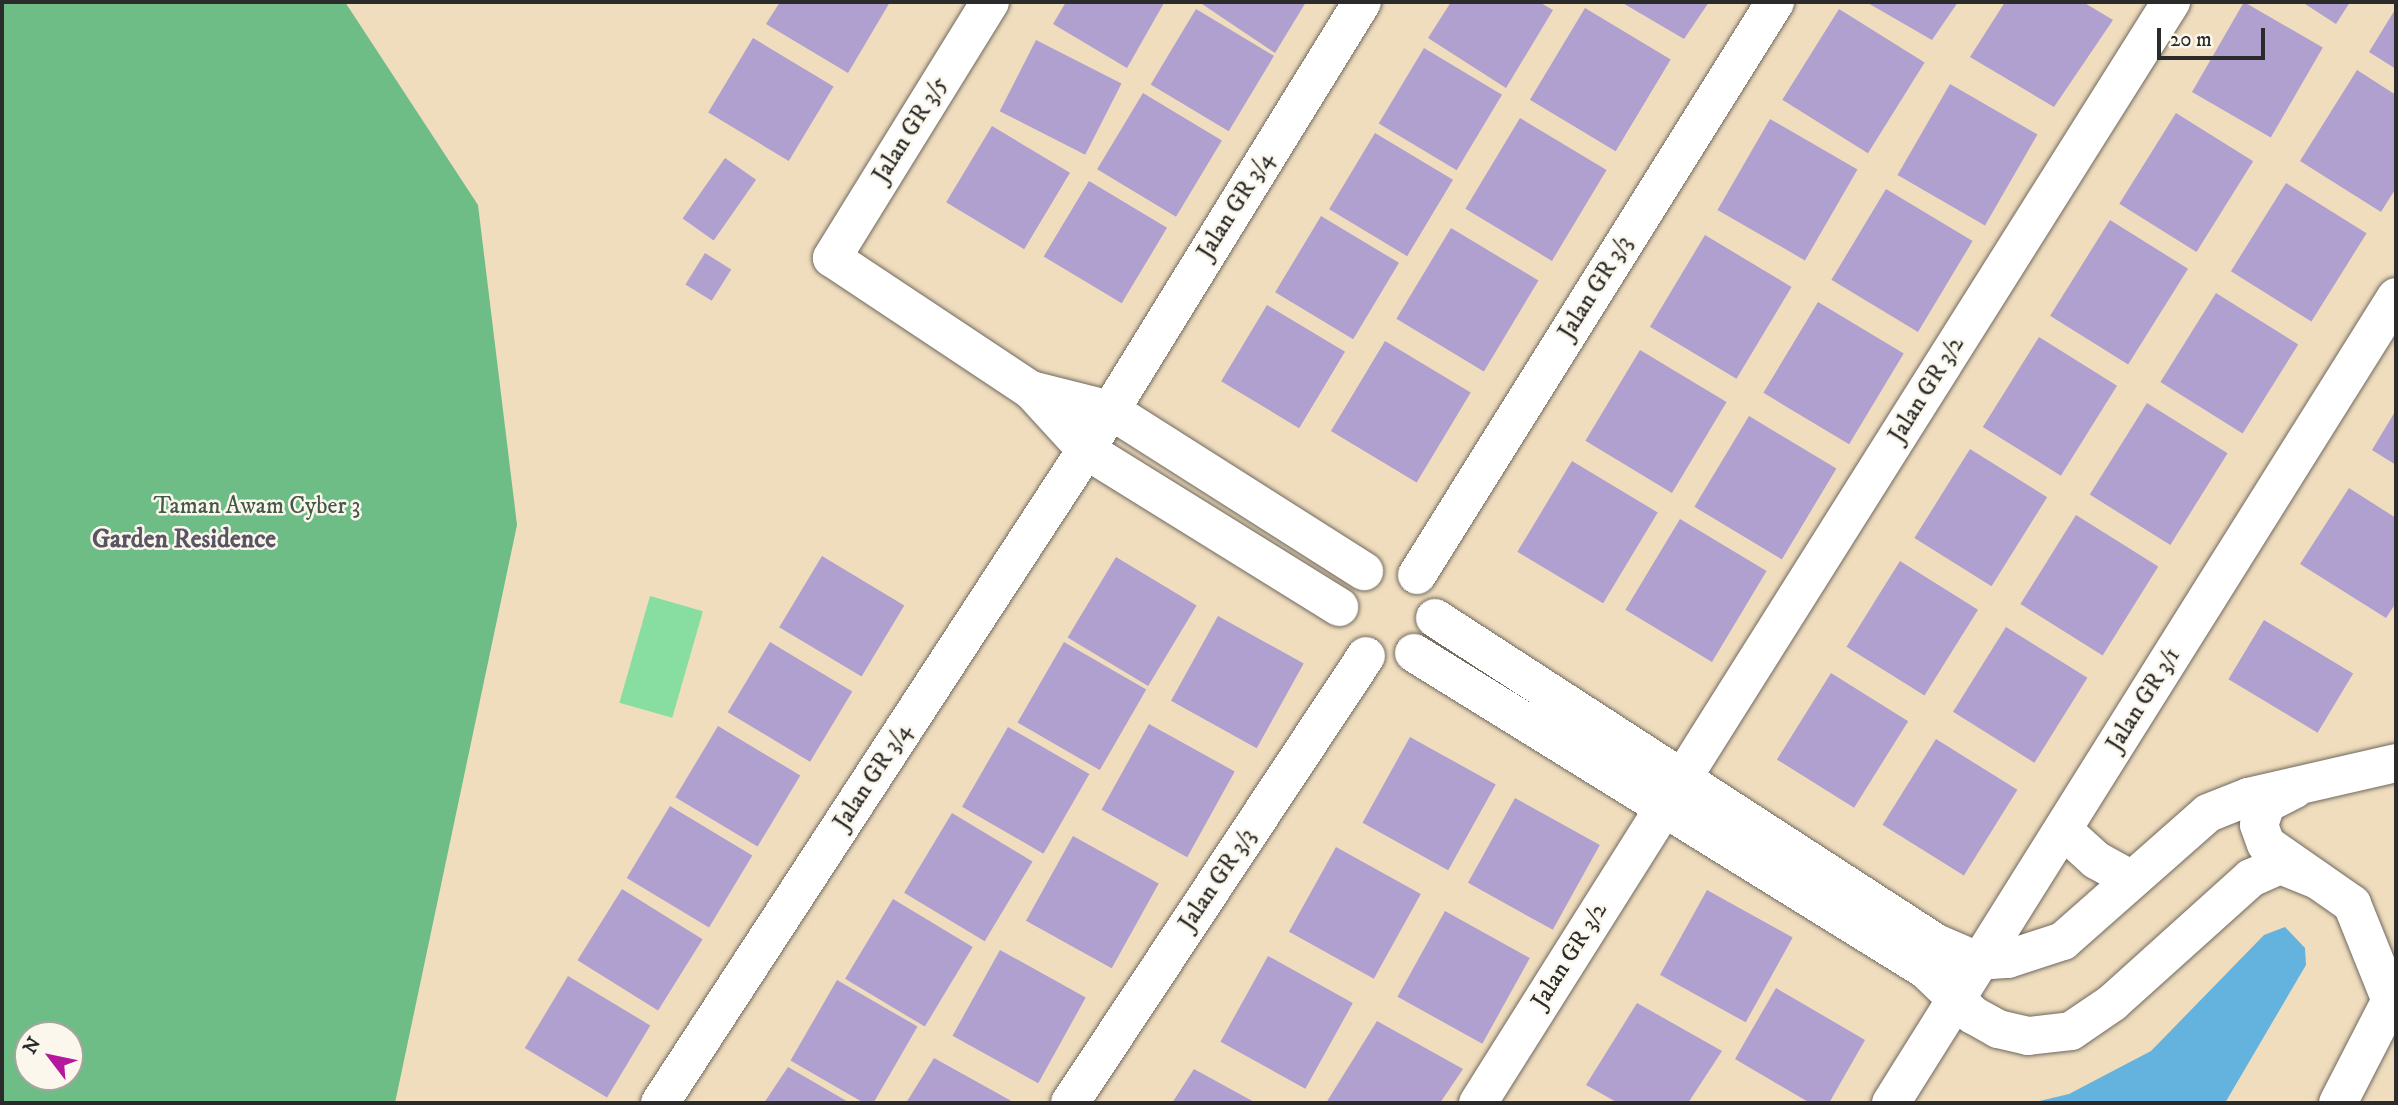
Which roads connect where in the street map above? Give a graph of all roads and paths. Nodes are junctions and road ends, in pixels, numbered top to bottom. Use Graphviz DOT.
graph roads {
  1 [pos="990,2"];
  2 [pos="1362,2"];
  3 [pos="1775,2"];
  4 [pos="2171,2"];
  5 [pos="2396,297"];
  6 [pos="1031,390"];
  7 [pos="1110,410"];
  8 [pos="1086,450"];
  9 [pos="1364,570"];
  10 [pos="1417,575"];
  11 [pos="1339,607"];
  12 [pos="1435,618"];
  13 [pos="1414,653"];
  14 [pos="1366,656"];
  15 [pos="2396,763"];
  16 [pos="2316,779"];
  17 [pos="1672,794"];
  18 [pos="2063,830"];
  19 [pos="2132,880"];
  20 [pos="2317,880"];
  21 [pos="1979,961"];
  22 [pos="2393,995"];
  23 [pos="1956,997"];
  24 [pos="660,1103"];
  25 [pos="1070,1103"];
  26 [pos="1478,1103"];
  27 [pos="1891,1103"];
  28 [pos="2338,1103"];
  1 -- 6 [label="street, Jalan GR 3/5"];
  2 -- 7 [label="street, Jalan GR 3/4"];
  3 -- 10 [label="street, Jalan GR 3/3"];
  4 -- 17 [label="street, Jalan GR 3/2"];
  5 -- 18 [label="street, Jalan GR 3/1"];
  6 -- 7 [label="street"];
  6 -- 8 [label="street"];
  7 -- 8 [label="street, Jalan GR 3/4"];
  7 -- 9 [label="street"];
  8 -- 11 [label="street"];
  8 -- 24 [label="street, Jalan GR 3/4"];
  9 -- 10 [label="street"];
  9 -- 11 [label="street"];
  10 -- 12 [label="street"];
  11 -- 14 [label="street"];
  12 -- 13 [label="street"];
  12 -- 17 [label="street"];
  13 -- 14 [label="street"];
  13 -- 17 [label="street"];
  14 -- 25 [label="street, Jalan GR 3/3"];
  15 -- 16 [label="street"];
  16 -- 19 [label="street"];
  16 -- 20 [label="street"];
  17 -- 21 [label="street"];
  17 -- 23 [label="street"];
  17 -- 26 [label="street, Jalan GR 3/2"];
  18 -- 19 [label="street"];
  18 -- 21 [label="street, Jalan GR 3/1"];
  19 -- 21 [label="street"];
  20 -- 22 [label="street"];
  20 -- 23 [label="street"];
  21 -- 23 [label="street, Jalan GR 3/1"];
  22 -- 28 [label="street"];
  23 -- 27 [label="street, Jalan GR 3/1"];
}
